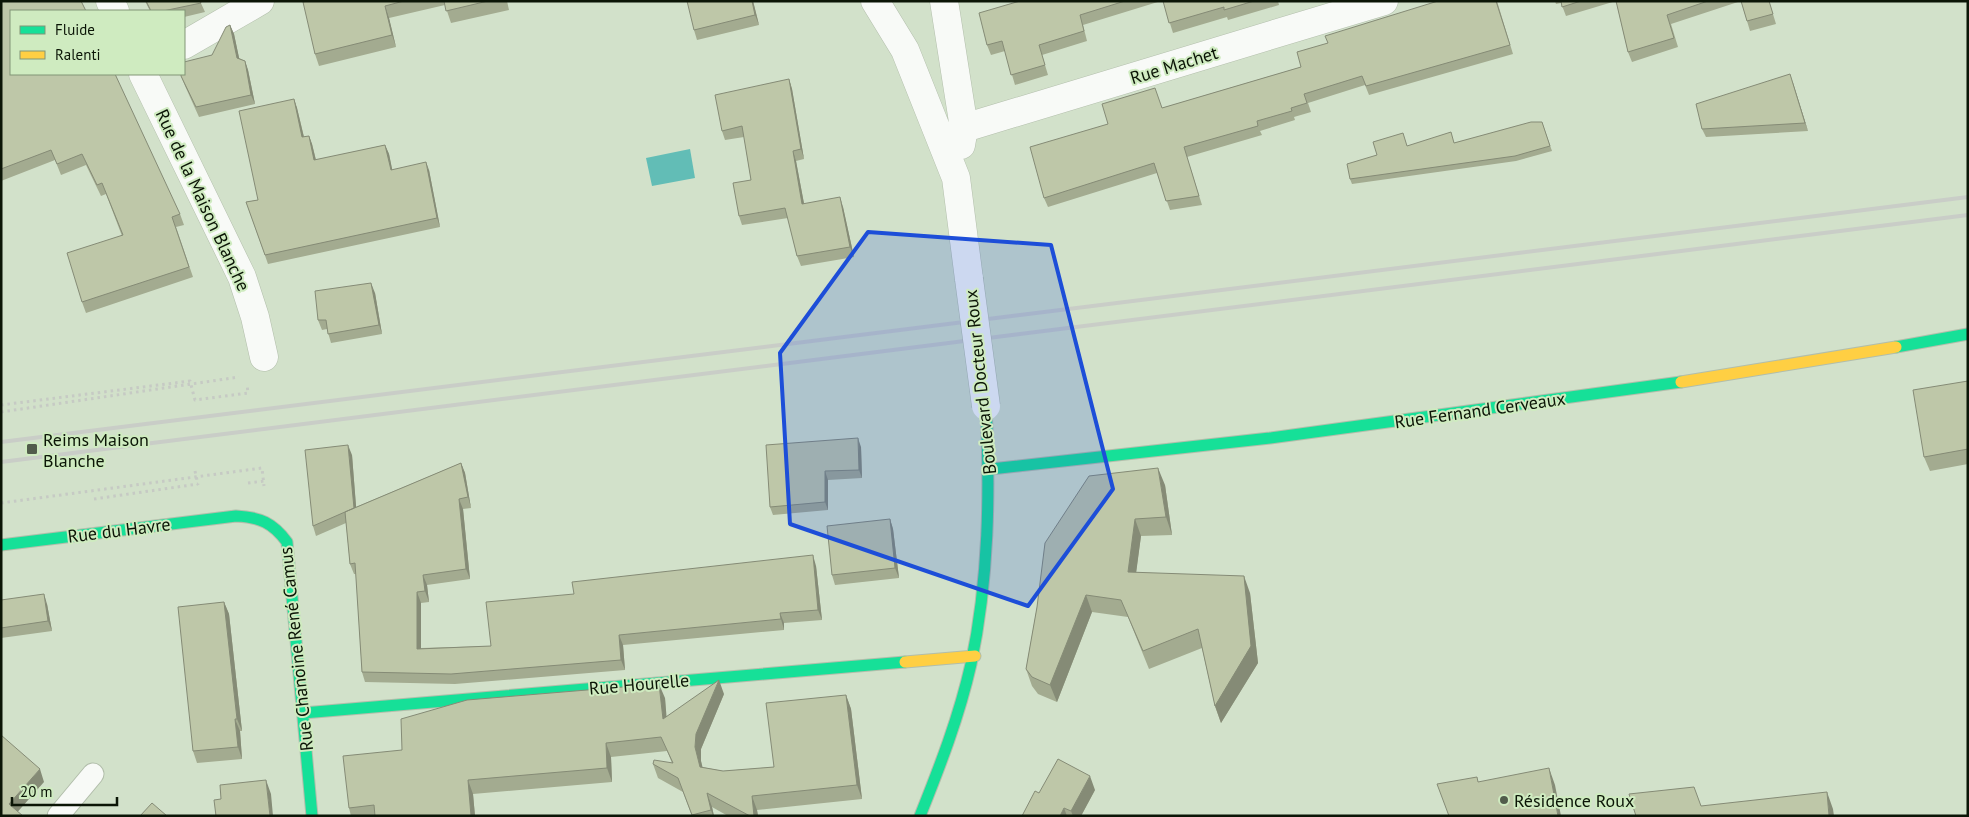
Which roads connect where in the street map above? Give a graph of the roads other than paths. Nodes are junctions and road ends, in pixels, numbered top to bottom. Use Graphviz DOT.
graph roads {
  1 [pos="260,1"];
  2 [pos="875,1"];
  3 [pos="1384,1"];
  4 [pos="948,3"];
  5 [pos="185,44"];
  6 [pos="143,75"];
  7 [pos="964,128"];
  8 [pos="956,178"];
  9 [pos="1968,334"];
  10 [pos="255,366"];
  11 [pos="986,406"];
  12 [pos="990,470"];
  13 [pos="236,516"];
  14 [pos="1,545"];
  15 [pos="974,656"];
  16 [pos="303,713"];
  17 [pos="93,774"];
  18 [pos="58,816"];
  19 [pos="312,816"];
  20 [pos="920,816"];
  1 -- 5 [label="street"];
  2 -- 8 [label="street, Boulevard Docteur Roux"];
  3 -- 7 [label="street, Rue Machet"];
  4 -- 7 [label="street, Boulevard Docteur Roux"];
  6 -- 10 [label="street, Rue de la Maison Blanche"];
  7 -- 8 [label="street, Boulevard Docteur Roux"];
  8 -- 11 [label="street, Boulevard Docteur Roux, bridge"];
  9 -- 12 [label="street, Rue Fernand Cerveaux"];
  11 -- 12 [label="street, Boulevard Docteur Roux"];
  12 -- 15 [label="street, Boulevard Docteur Roux"];
  13 -- 14 [label="street, Rue du Havre"];
  13 -- 16 [label="street, Rue Chanoine René Camus"];
  15 -- 16 [label="street, Rue Hourelle"];
  15 -- 20 [label="street, Boulevard Docteur Roux"];
  16 -- 19 [label="street, Rue Chanoine René Camus"];
  17 -- 18 [label="lane"];
}
